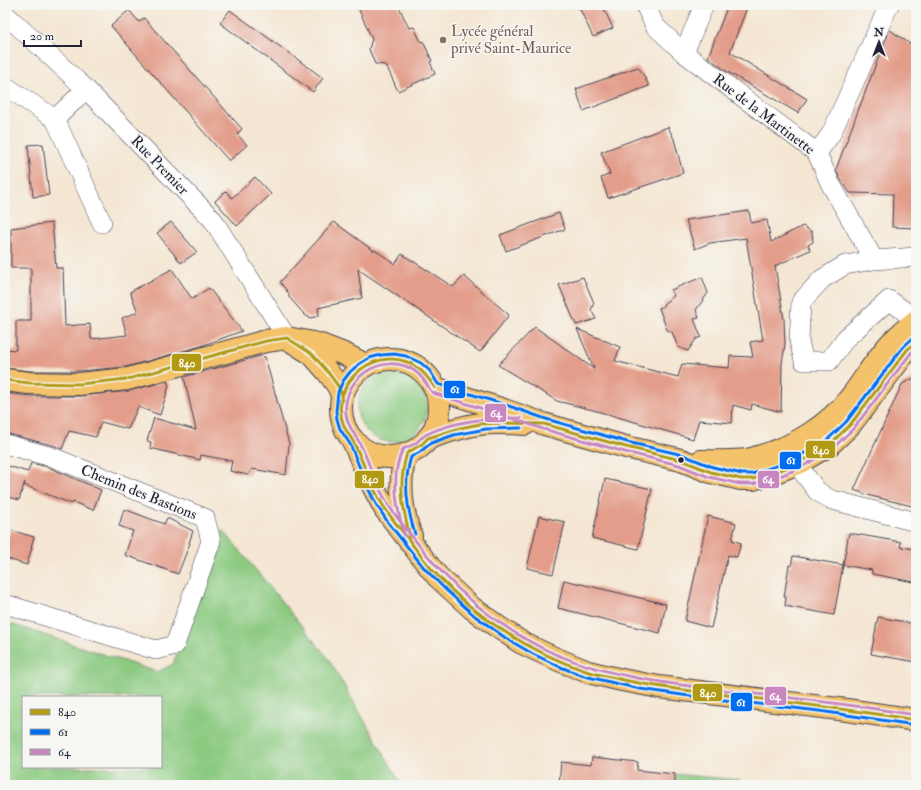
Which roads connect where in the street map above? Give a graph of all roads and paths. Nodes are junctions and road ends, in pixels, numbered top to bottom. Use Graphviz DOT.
graph roads {
  1 [pos="645,5"];
  2 [pos="704,5"];
  3 [pos="889,5"];
  4 [pos="5,14"];
  5 [pos="684,54"];
  6 [pos="5,86"];
  7 [pos="86,89"];
  8 [pos="55,119"];
  9 [pos="817,152"];
  10 [pos="102,223"];
  11 [pos="916,257"];
  12 [pos="874,260"];
  13 [pos="916,327"];
  14 [pos="287,338"];
  15 [pos="366,365"];
  16 [pos="5,380"];
  17 [pos="435,388"];
  18 [pos="342,395"];
  19 [pos="544,424"];
  20 [pos="428,438"];
  21 [pos="353,441"];
  22 [pos="5,444"];
  23 [pos="407,453"];
  24 [pos="797,453"];
  25 [pos="916,522"];
  26 [pos="413,545"];
  27 [pos="5,604"];
  28 [pos="916,720"];
  1 -- 5 [label="street, Rue de la Martinette"];
  2 -- 5 [label="street"];
  3 -- 9 [label="street"];
  4 -- 7 [label="street, Rue Premier"];
  5 -- 9 [label="street, Rue de la Martinette"];
  6 -- 8 [label="street"];
  7 -- 8 [label="street"];
  7 -- 14 [label="street, Rue Premier"];
  8 -- 10 [label="street"];
  9 -- 12 [label="street, Rue de la Martinette"];
  11 -- 12 [label="street"];
  12 -- 13 [label="street"];
  13 -- 24 [label="main road"];
  13 -- 24 [label="main road"];
  14 -- 15 [label="main road"];
  14 -- 16 [label="main road"];
  14 -- 18 [label="main road"];
  15 -- 17 [label="main road"];
  15 -- 18 [label="main road"];
  17 -- 19 [label="main road"];
  17 -- 20 [label="main road"];
  18 -- 21 [label="main road"];
  19 -- 20 [label="main road"];
  19 -- 24 [label="main road"];
  20 -- 23 [label="main road"];
  21 -- 23 [label="main road"];
  21 -- 26 [label="main road"];
  22 -- 27 [label="street, Chemin des Bastions"];
  23 -- 26 [label="main road"];
  24 -- 25 [label="street"];
  26 -- 28 [label="main road"];
}
